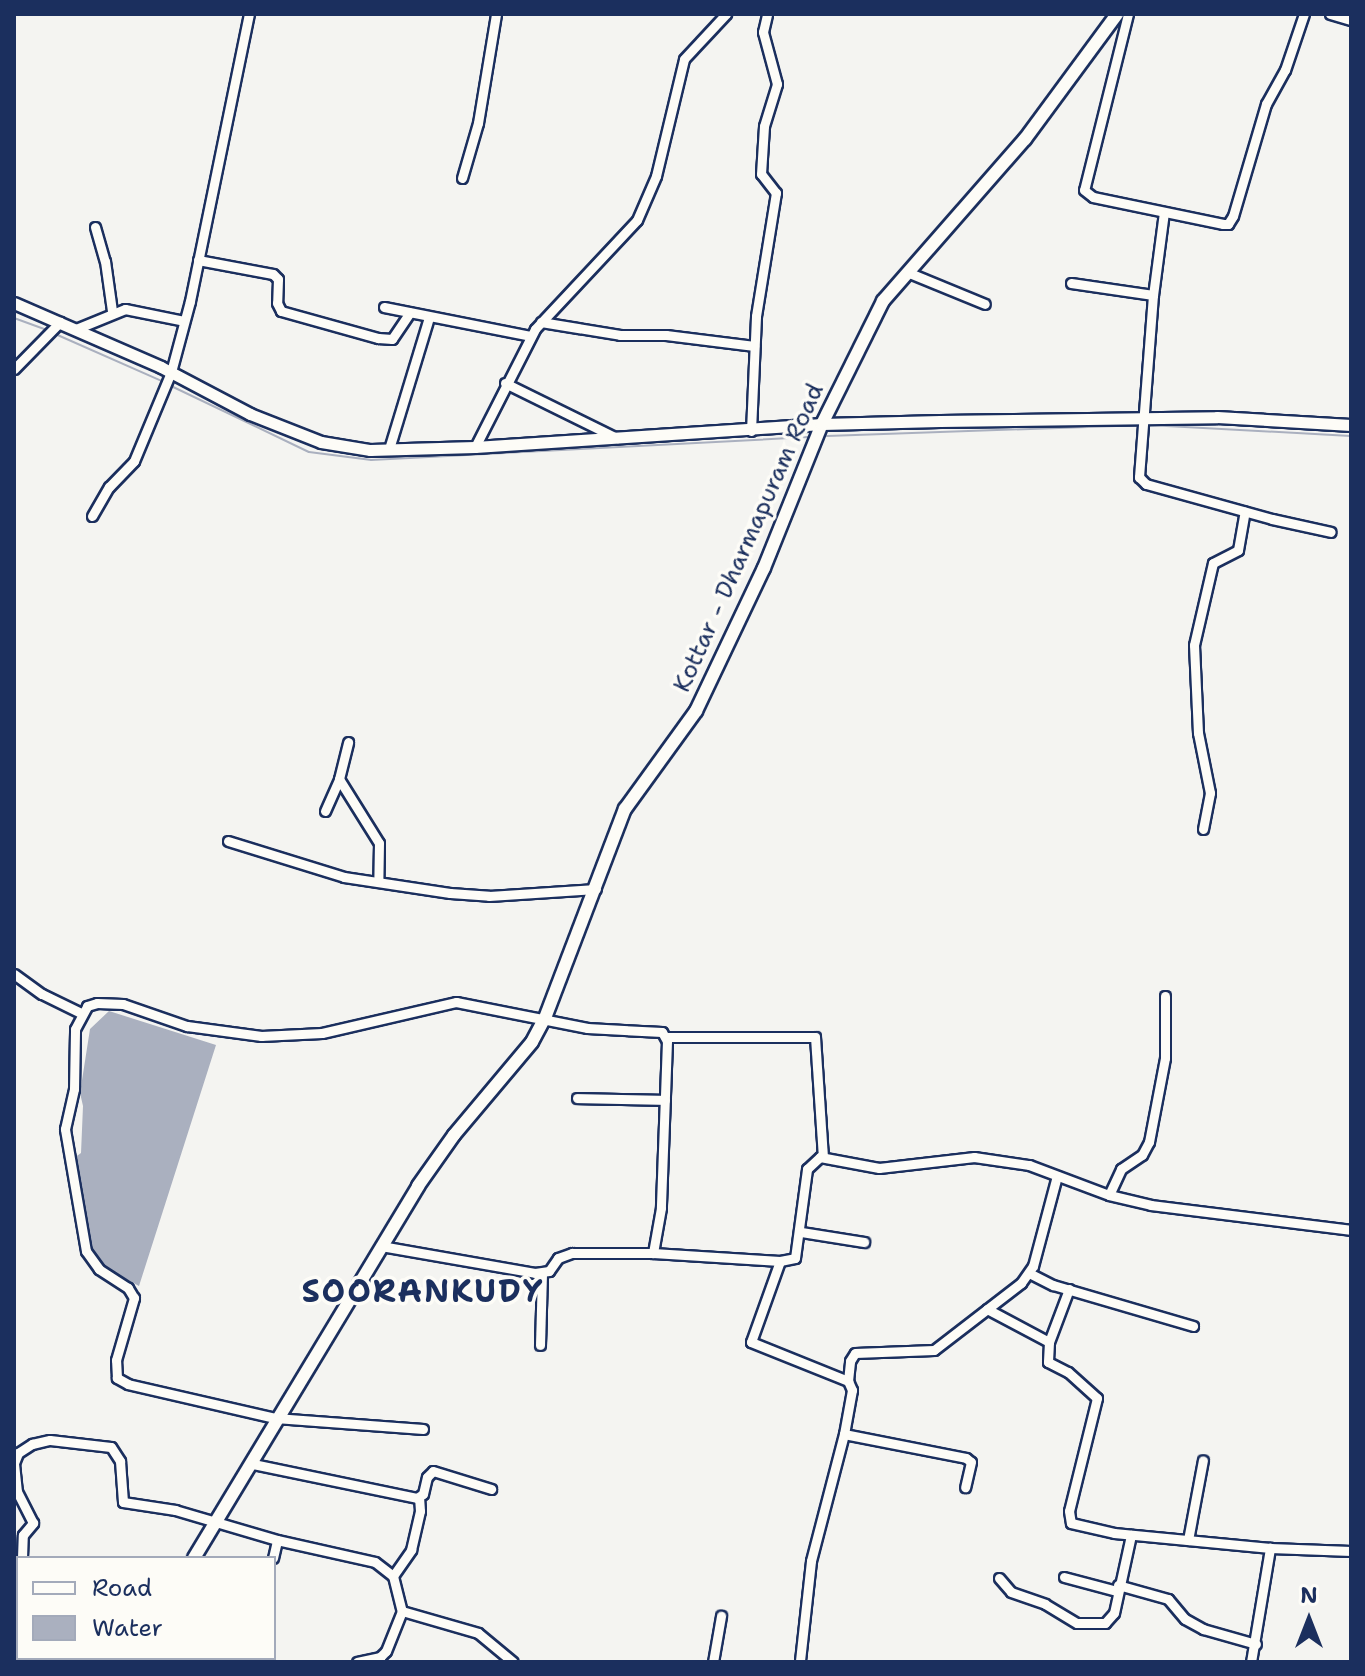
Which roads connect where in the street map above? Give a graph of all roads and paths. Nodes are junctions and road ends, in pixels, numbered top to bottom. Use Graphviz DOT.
graph roads {
  1 [pos="249,14"];
  2 [pos="496,14"];
  3 [pos="726,14"];
  4 [pos="767,14"];
  5 [pos="1116,14"];
  6 [pos="1128,14"];
  7 [pos="1304,14"];
  8 [pos="1330,14"];
  9 [pos="1351,20"];
  10 [pos="462,178"];
  11 [pos="1164,212"];
  12 [pos="95,227"];
  13 [pos="198,260"];
  14 [pos="907,272"];
  15 [pos="1071,283"];
  16 [pos="1153,295"];
  17 [pos="14,303"];
  18 [pos="985,304"];
  19 [pos="384,307"];
  20 [pos="112,311"];
  21 [pos="410,312"];
  22 [pos="429,317"];
  23 [pos="184,321"];
  24 [pos="541,322"];
  25 [pos="59,323"];
  26 [pos="76,329"];
  27 [pos="530,336"];
  28 [pos="754,346"];
  29 [pos="14,369"];
  30 [pos="168,377"];
  31 [pos="505,383"];
  32 [pos="1145,422"];
  33 [pos="822,424"];
  34 [pos="1351,425"];
  35 [pos="751,431"];
  36 [pos="617,438"];
  37 [pos="475,447"];
  38 [pos="389,449"];
  39 [pos="1245,512"];
  40 [pos="92,516"];
  41 [pos="1331,532"];
  42 [pos="348,742"];
  43 [pos="339,779"];
  44 [pos="325,811"];
  45 [pos="1203,829"];
  46 [pos="228,841"];
  47 [pos="378,882"];
  48 [pos="596,889"];
  49 [pos="14,974"];
  50 [pos="1165,996"];
  51 [pos="81,1013"];
  52 [pos="545,1018"];
  53 [pos="666,1037"];
  54 [pos="577,1098"];
  55 [pos="665,1100"];
  56 [pos="823,1157"];
  57 [pos="1057,1176"];
  58 [pos="1109,1195"];
  59 [pos="1351,1230"];
  60 [pos="801,1232"];
  61 [pos="864,1242"];
  62 [pos="381,1246"];
  63 [pos="653,1253"];
  64 [pos="780,1261"];
  65 [pos="542,1273"];
  66 [pos="1029,1273"];
  67 [pos="1069,1289"];
  68 [pos="987,1309"];
  69 [pos="1193,1326"];
  70 [pos="1049,1342"];
  71 [pos="540,1345"];
  72 [pos="848,1381"];
  73 [pos="275,1418"];
  74 [pos="423,1429"];
  75 [pos="844,1434"];
  76 [pos="1203,1460"];
  77 [pos="253,1464"];
  78 [pos="965,1487"];
  79 [pos="491,1489"];
  80 [pos="419,1498"];
  81 [pos="215,1522"];
  82 [pos="1131,1535"];
  83 [pos="277,1540"];
  84 [pos="1188,1540"];
  85 [pos="1270,1548"];
  86 [pos="1351,1551"];
  87 [pos="22,1556"];
  88 [pos="195,1556"];
  89 [pos="273,1556"];
  90 [pos="393,1576"];
  91 [pos="1064,1577"];
  92 [pos="999,1578"];
  93 [pos="1118,1588"];
  94 [pos="402,1611"];
  95 [pos="721,1616"];
  96 [pos="1256,1644"];
  97 [pos="800,1660"];
  98 [pos="357,1662"];
  99 [pos="513,1662"];
  100 [pos="713,1662"];
  101 [pos="1251,1662"];
  1 -- 13 [label="street"];
  2 -- 10 [label="street"];
  3 -- 24 [label="street"];
  4 -- 28 [label="street"];
  5 -- 14 [label="main road, Kottar - Dharmapuram Road"];
  6 -- 11 [label="street"];
  7 -- 11 [label="street"];
  8 -- 9 [label="street"];
  11 -- 16 [label="street"];
  12 -- 20 [label="street"];
  13 -- 21 [label="street"];
  13 -- 23 [label="street"];
  14 -- 18 [label="street"];
  14 -- 33 [label="main road, Kottar - Dharmapuram Road"];
  15 -- 16 [label="street"];
  16 -- 32 [label="street"];
  17 -- 25 [label="street"];
  19 -- 21 [label="street"];
  20 -- 23 [label="street"];
  20 -- 26 [label="street"];
  21 -- 22 [label="street"];
  22 -- 27 [label="street"];
  22 -- 38 [label="street"];
  23 -- 30 [label="street"];
  24 -- 27 [label="street"];
  24 -- 28 [label="street"];
  25 -- 26 [label="street"];
  25 -- 29 [label="street"];
  26 -- 30 [label="street"];
  27 -- 31 [label="street"];
  28 -- 35 [label="street"];
  30 -- 38 [label="street"];
  30 -- 40 [label="street"];
  31 -- 36 [label="street"];
  31 -- 37 [label="street"];
  32 -- 33 [label="street"];
  32 -- 34 [label="street"];
  32 -- 39 [label="street"];
  33 -- 35 [label="street"];
  33 -- 48 [label="main road, Kottar - Dharmapuram Road"];
  35 -- 36 [label="street"];
  36 -- 37 [label="street"];
  37 -- 38 [label="street"];
  39 -- 41 [label="street"];
  39 -- 45 [label="street"];
  42 -- 43 [label="street"];
  43 -- 44 [label="street"];
  43 -- 47 [label="street"];
  46 -- 47 [label="street"];
  47 -- 48 [label="street"];
  48 -- 52 [label="main road, Kottar - Dharmapuram Road"];
  49 -- 51 [label="street"];
  50 -- 58 [label="street"];
  51 -- 52 [label="street"];
  51 -- 73 [label="street"];
  52 -- 53 [label="street"];
  52 -- 62 [label="main road, Kottar - Dharmapuram Road"];
  53 -- 55 [label="street"];
  53 -- 56 [label="street"];
  54 -- 55 [label="street"];
  55 -- 63 [label="street"];
  56 -- 57 [label="street"];
  56 -- 60 [label="street"];
  57 -- 58 [label="street"];
  57 -- 66 [label="street"];
  58 -- 59 [label="street"];
  60 -- 61 [label="street"];
  60 -- 64 [label="street"];
  62 -- 65 [label="street"];
  62 -- 73 [label="main road, Kottar - Dharmapuram Road"];
  63 -- 64 [label="street"];
  63 -- 65 [label="street"];
  64 -- 72 [label="street"];
  65 -- 71 [label="street"];
  66 -- 67 [label="street"];
  66 -- 68 [label="street"];
  67 -- 69 [label="street"];
  67 -- 70 [label="street"];
  68 -- 70 [label="street"];
  68 -- 72 [label="street"];
  70 -- 82 [label="street"];
  72 -- 75 [label="street"];
  73 -- 74 [label="street"];
  73 -- 77 [label="main road, Kottar - Dharmapuram Road"];
  75 -- 78 [label="street"];
  75 -- 97 [label="street"];
  76 -- 84 [label="street"];
  77 -- 80 [label="street"];
  77 -- 81 [label="main road, Kottar - Dharmapuram Road"];
  79 -- 80 [label="street"];
  80 -- 90 [label="street"];
  81 -- 83 [label="street"];
  81 -- 87 [label="street"];
  81 -- 88 [label="main road, Kottar - Dharmapuram Road"];
  82 -- 84 [label="street"];
  82 -- 93 [label="street"];
  83 -- 89 [label="street"];
  83 -- 90 [label="street"];
  84 -- 85 [label="street"];
  85 -- 86 [label="street"];
  85 -- 96 [label="street"];
  90 -- 94 [label="street"];
  91 -- 93 [label="street"];
  92 -- 93 [label="street"];
  93 -- 96 [label="street"];
  94 -- 98 [label="street"];
  94 -- 99 [label="street"];
  95 -- 100 [label="street"];
  96 -- 101 [label="street"];
}
